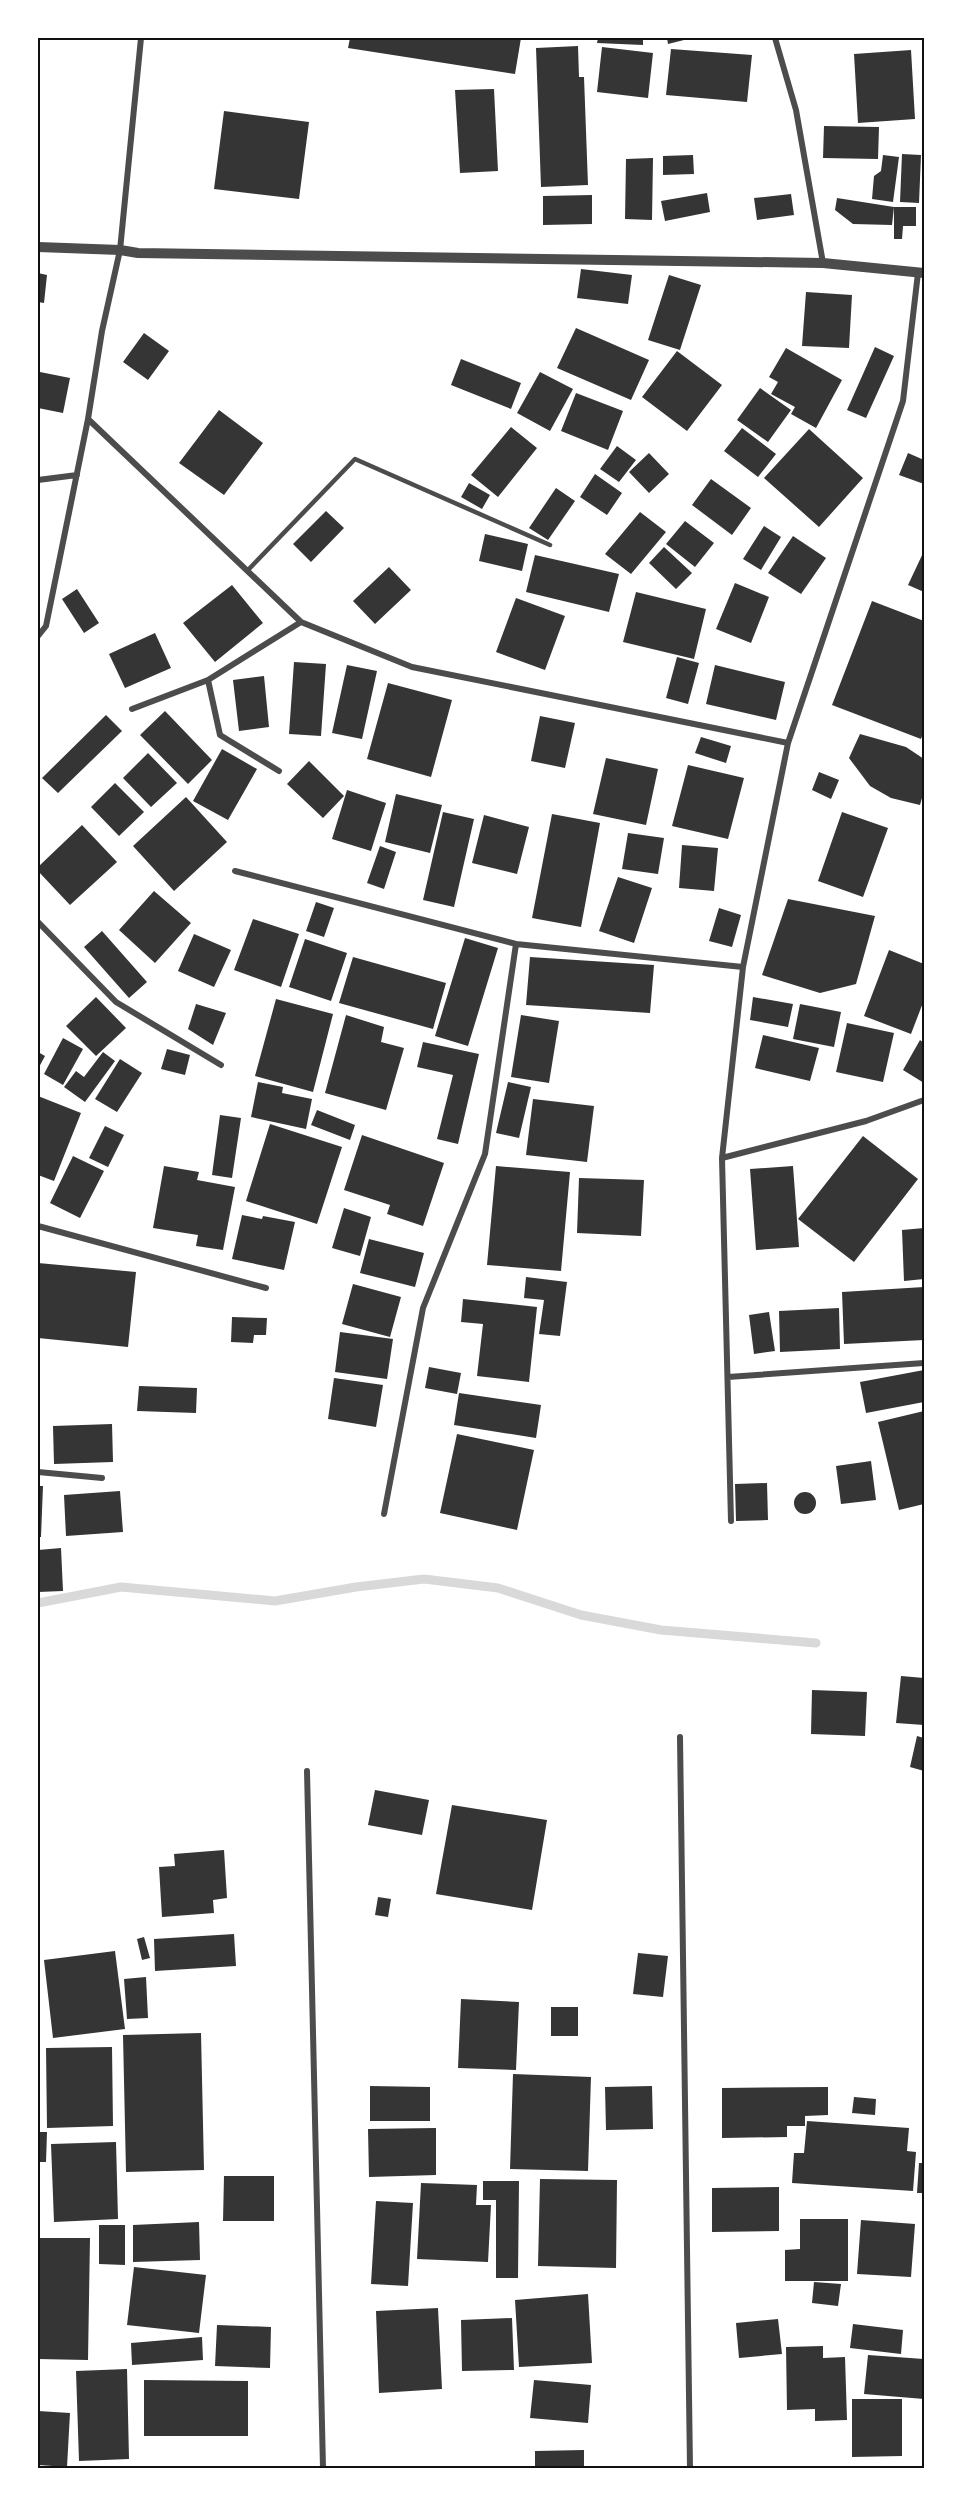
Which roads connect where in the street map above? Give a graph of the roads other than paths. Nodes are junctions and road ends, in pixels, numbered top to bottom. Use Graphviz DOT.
graph roads {
  1 [pos="141,38"];
  2 [pos="775,38"];
  3 [pos="38,247"];
  4 [pos="120,250"];
  5 [pos="822,263"];
  6 [pos="921,273"];
  7 [pos="88,419"];
  8 [pos="77,475"];
  9 [pos="38,480"];
  10 [pos="550,545"];
  11 [pos="248,571"];
  12 [pos="301,622"];
  13 [pos="38,636"];
  14 [pos="208,680"];
  15 [pos="132,709"];
  16 [pos="788,743"];
  17 [pos="279,771"];
  18 [pos="235,871"];
  19 [pos="38,922"];
  20 [pos="516,944"];
  21 [pos="743,967"];
  22 [pos="221,1065"];
  23 [pos="924,1100"];
  24 [pos="723,1158"];
  25 [pos="38,1226"];
  26 [pos="266,1288"];
  27 [pos="924,1363"];
  28 [pos="728,1377"];
  29 [pos="38,1472"];
  30 [pos="102,1478"];
  31 [pos="384,1515"];
  32 [pos="731,1521"];
  33 [pos="680,1737"];
  34 [pos="307,1771"];
  35 [pos="323,2469"];
  36 [pos="690,2469"];
  1 -- 4 [label="street"];
  2 -- 5 [label="street"];
  3 -- 4 [label="street"];
  4 -- 5 [label="street"];
  4 -- 7 [label="street"];
  5 -- 6 [label="street"];
  6 -- 16 [label="street"];
  7 -- 8 [label="street"];
  7 -- 11 [label="street"];
  8 -- 9 [label="street"];
  8 -- 13 [label="street"];
  10 -- 11 [label="lane"];
  11 -- 12 [label="street"];
  12 -- 14 [label="street"];
  12 -- 16 [label="street"];
  14 -- 15 [label="street"];
  14 -- 17 [label="street"];
  16 -- 21 [label="street"];
  18 -- 20 [label="street"];
  19 -- 22 [label="street"];
  20 -- 21 [label="street"];
  20 -- 31 [label="street"];
  21 -- 24 [label="street"];
  23 -- 24 [label="street"];
  24 -- 28 [label="street"];
  25 -- 26 [label="street"];
  27 -- 28 [label="street"];
  28 -- 32 [label="street"];
  29 -- 30 [label="street"];
  33 -- 36 [label="street"];
  34 -- 35 [label="street"];
}
